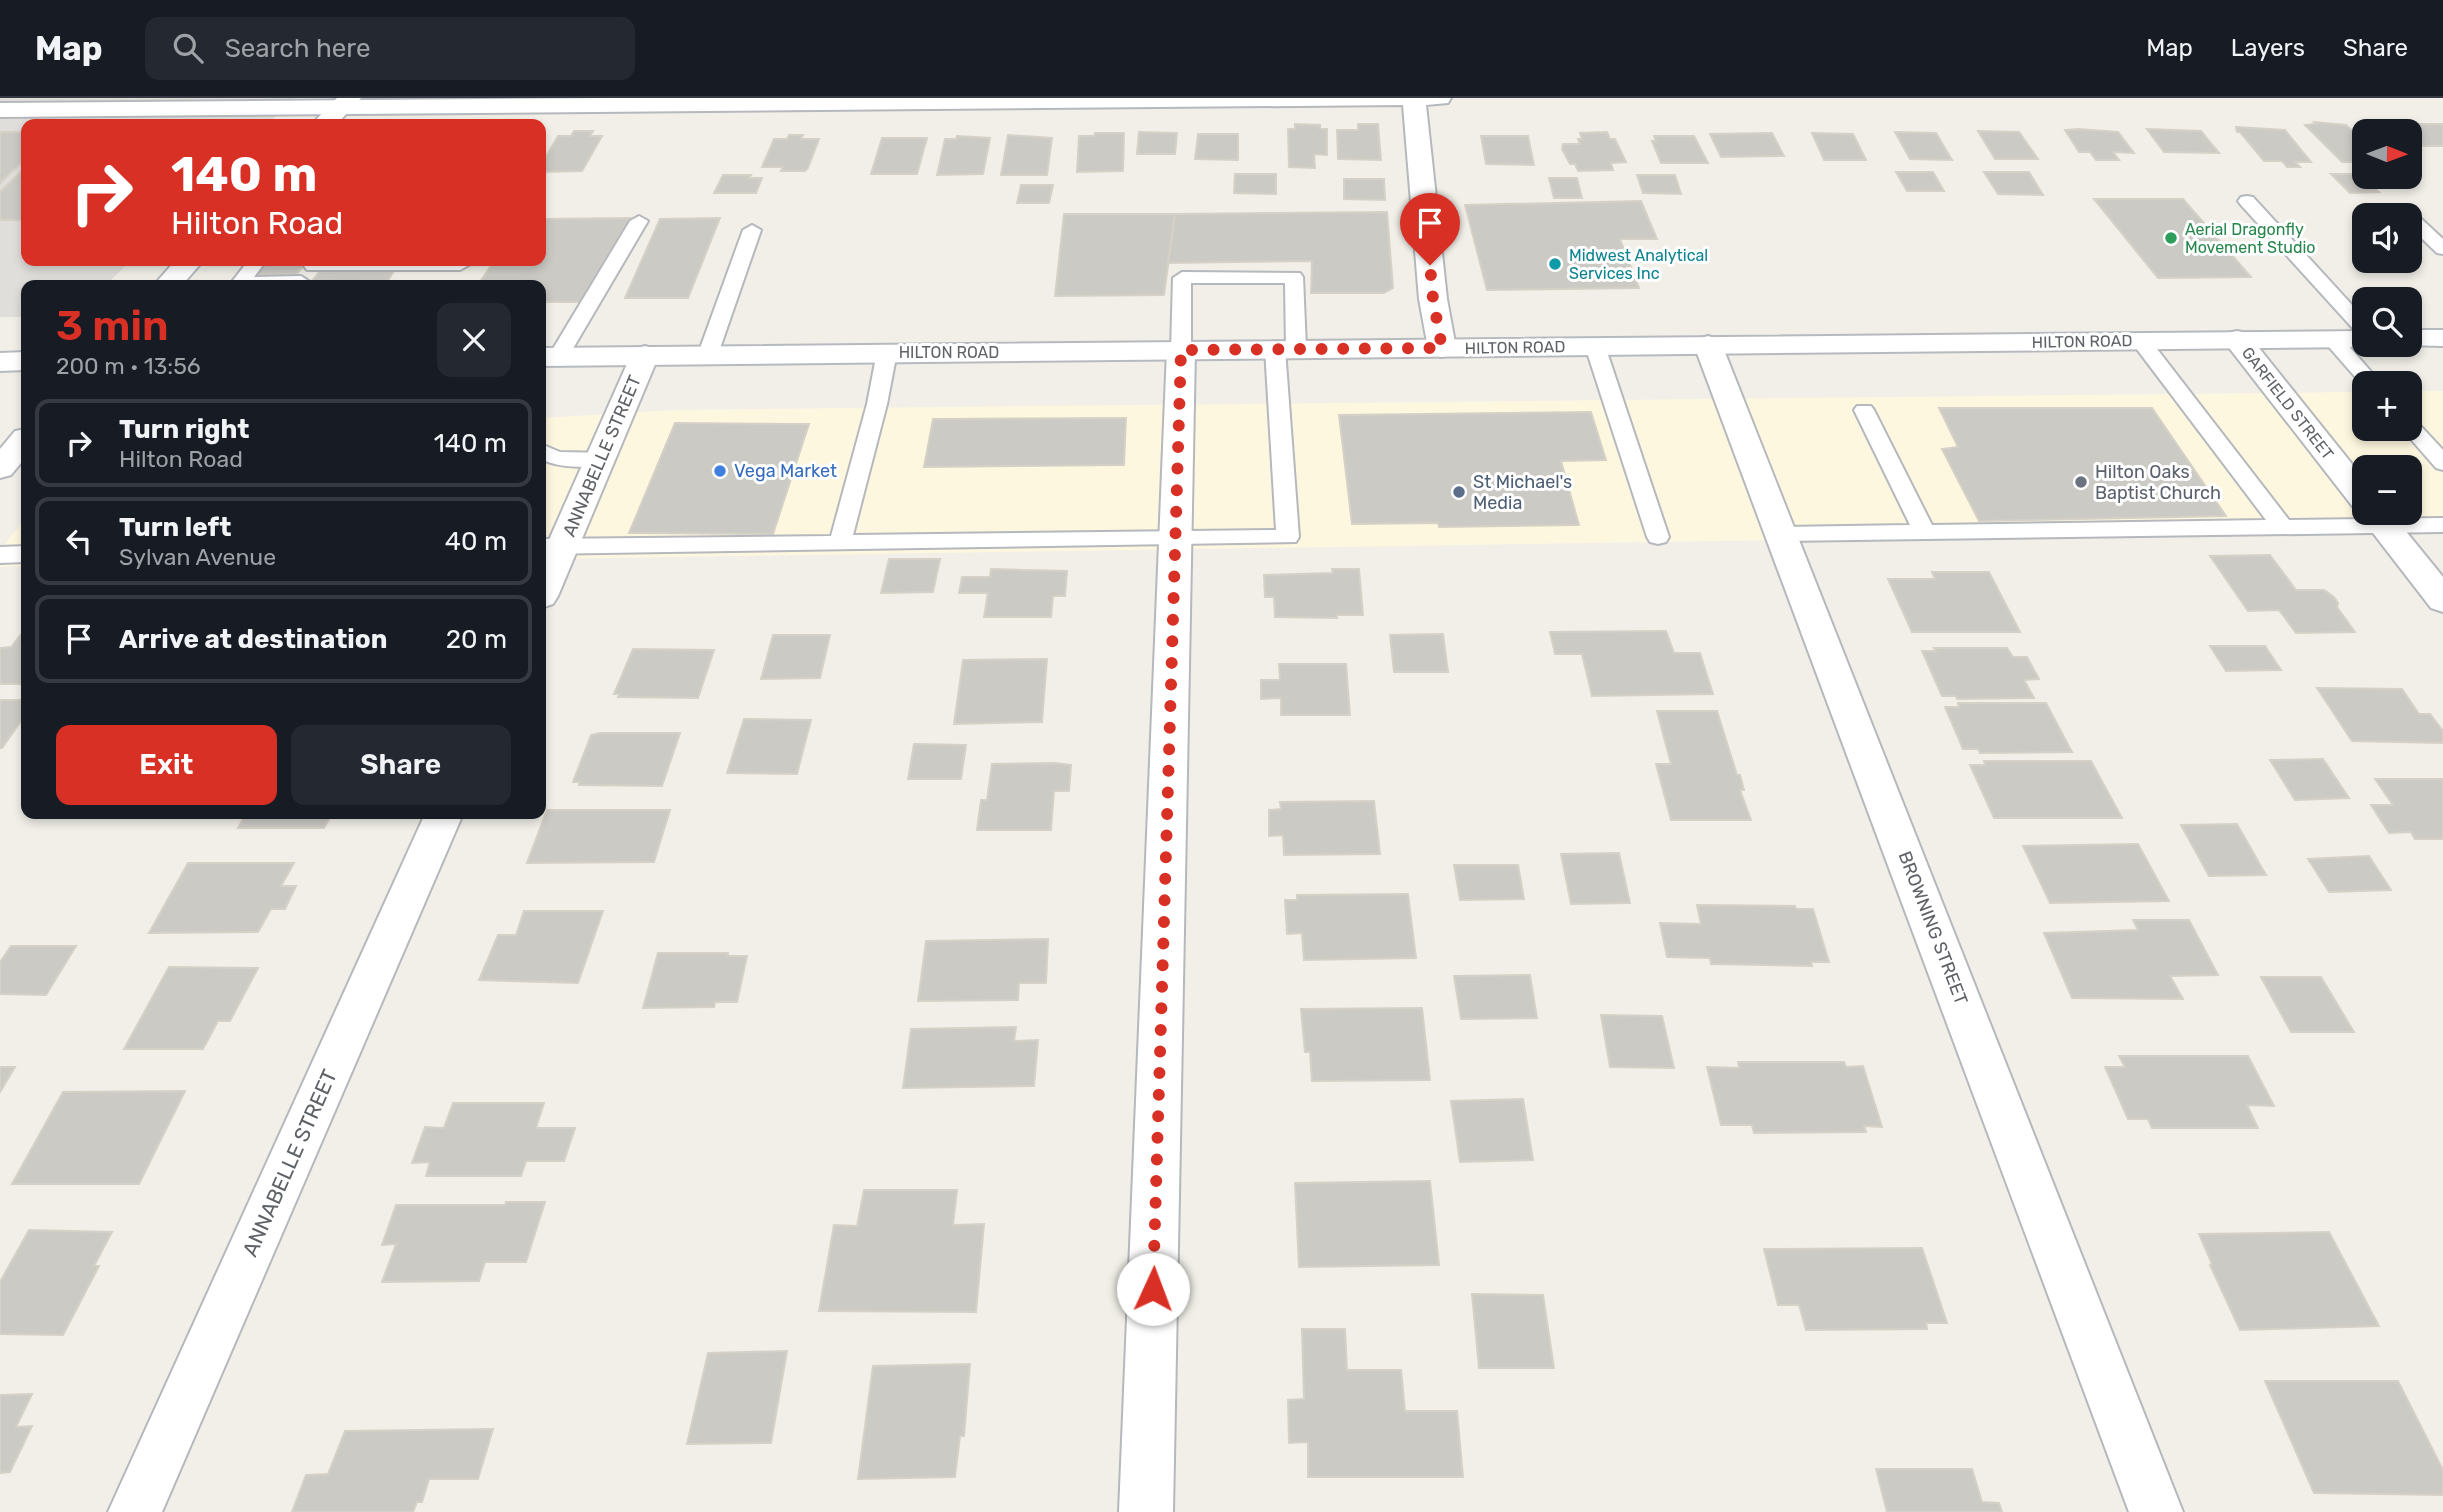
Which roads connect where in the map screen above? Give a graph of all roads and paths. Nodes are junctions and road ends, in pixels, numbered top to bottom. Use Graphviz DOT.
graph roads {
  1 [pos="1414,98"];
  2 [pos="1440,98"];
  3 [pos="589,102"];
  4 [pos="0,110"];
  5 [pos="338,110"];
  6 [pos="2247,201"];
  7 [pos="639,220"];
  8 [pos="752,230"];
  9 [pos="2422,230"];
  10 [pos="2443,249"];
  11 [pos="185,266"];
  12 [pos="253,266"];
  13 [pos="172,280"];
  14 [pos="242,280"];
  15 [pos="2352,316"];
  16 [pos="2352,338"];
  17 [pos="2422,338"];
  18 [pos="2443,338"];
  19 [pos="2237,339"];
  20 [pos="2332,339"];
  21 [pos="2140,340"];
  22 [pos="1708,345"];
  23 [pos="1595,346"];
  24 [pos="1442,348"];
  25 [pos="1286,349"];
  26 [pos="1181,350"];
  27 [pos="887,352"];
  28 [pos="645,355"];
  29 [pos="708,355"];
  30 [pos="549,357"];
  31 [pos="21,361"];
  32 [pos="0,362"];
  33 [pos="2360,371"];
  34 [pos="1864,410"];
  35 [pos="2422,439"];
  36 [pos="21,444"];
  37 [pos="546,453"];
  38 [pos="602,458"];
  39 [pos="2443,463"];
  40 [pos="0,468"];
  41 [pos="2352,485"];
  42 [pos="2352,522"];
  43 [pos="2422,523"];
  44 [pos="2384,525"];
  45 [pos="2443,525"];
  46 [pos="2284,528"];
  47 [pos="1925,532"];
  48 [pos="1783,534"];
  49 [pos="1175,537"];
  50 [pos="1658,537"];
  51 [pos="841,542"];
  52 [pos="552,547"];
  53 [pos="21,554"];
  54 [pos="0,555"];
  55 [pos="546,574"];
  56 [pos="2443,600"];
  57 [pos="442,819"];
  58 [pos="135,1512"];
  59 [pos="1146,1512"];
  60 [pos="2156,1512"];
  1 -- 2 [label="street"];
  1 -- 3 [label="street"];
  1 -- 24 [label="street"];
  3 -- 5 [label="street"];
  4 -- 5 [label="street"];
  6 -- 15 [label="lane"];
  7 -- 30 [label="lane"];
  8 -- 29 [label="lane"];
  9 -- 10 [label="lane"];
  11 -- 13 [label="street"];
  12 -- 14 [label="lane"];
  16 -- 20 [label="street, HILTON ROAD"];
  17 -- 18 [label="street"];
  19 -- 20 [label="street, HILTON ROAD"];
  19 -- 21 [label="street, HILTON ROAD"];
  19 -- 41 [label="street, GARFIELD STREET"];
  20 -- 33 [label="lane"];
  21 -- 22 [label="street, HILTON ROAD"];
  21 -- 46 [label="lane"];
  22 -- 23 [label="street, HILTON ROAD"];
  22 -- 48 [label="street, BROWNING STREET"];
  23 -- 24 [label="street, HILTON ROAD"];
  23 -- 50 [label="lane"];
  24 -- 25 [label="street, HILTON ROAD"];
  25 -- 26 [label="street, HILTON ROAD"];
  25 -- 26 [label="lane"];
  25 -- 49 [label="lane"];
  26 -- 27 [label="street, HILTON ROAD"];
  26 -- 49 [label="street"];
  27 -- 29 [label="street, HILTON ROAD"];
  27 -- 51 [label="lane"];
  28 -- 29 [label="street, HILTON ROAD"];
  28 -- 30 [label="street, HILTON ROAD"];
  28 -- 38 [label="street, ANNABELLE STREET"];
  31 -- 32 [label="street"];
  34 -- 47 [label="lane"];
  35 -- 39 [label="lane"];
  36 -- 40 [label="street"];
  37 -- 38 [label="lane"];
  38 -- 52 [label="street, ANNABELLE STREET"];
  42 -- 46 [label="lane"];
  43 -- 45 [label="lane"];
  44 -- 56 [label="street"];
  46 -- 47 [label="lane"];
  47 -- 48 [label="lane"];
  48 -- 60 [label="street, BROWNING STREET"];
  49 -- 51 [label="lane"];
  49 -- 59 [label="street"];
  51 -- 52 [label="lane"];
  52 -- 55 [label="street, ANNABELLE STREET"];
  53 -- 54 [label="lane"];
  57 -- 58 [label="street, ANNABELLE STREET"];
}
